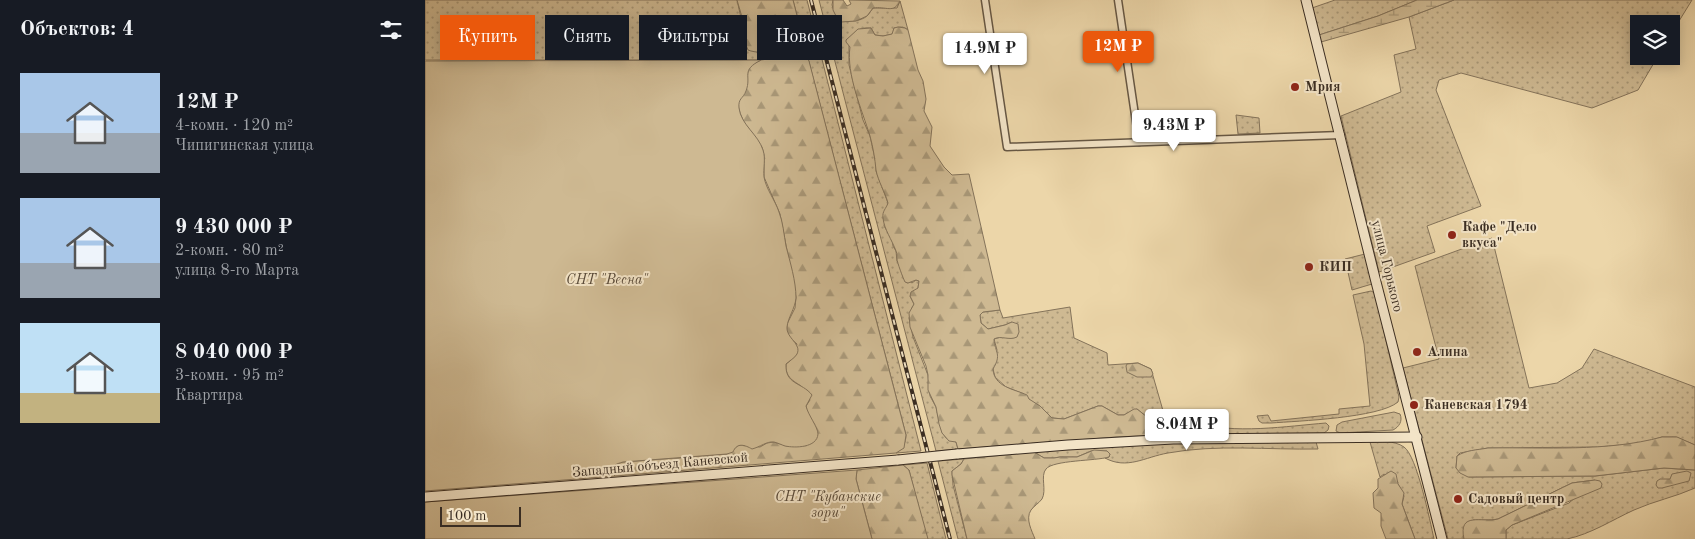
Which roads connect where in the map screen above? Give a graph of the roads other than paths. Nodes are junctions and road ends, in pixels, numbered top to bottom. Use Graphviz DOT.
graph roads {
  1 [pos="985,0"];
  2 [pos="1118,0"];
  3 [pos="1307,0"];
  4 [pos="1341,135"];
  5 [pos="1139,142"];
  6 [pos="1417,437"];
  7 [pos="425,497"];
  8 [pos="1442,539"];
  1 -- 5 [label="street"];
  2 -- 5 [label="street"];
  3 -- 4 [label="main road, улица Горького"];
  4 -- 5 [label="street"];
  4 -- 6 [label="main road, улица Горького"];
  6 -- 7 [label="main road, Западный объезд Каневской, bridge"];
  6 -- 8 [label="main road, улица Горького"];
}
